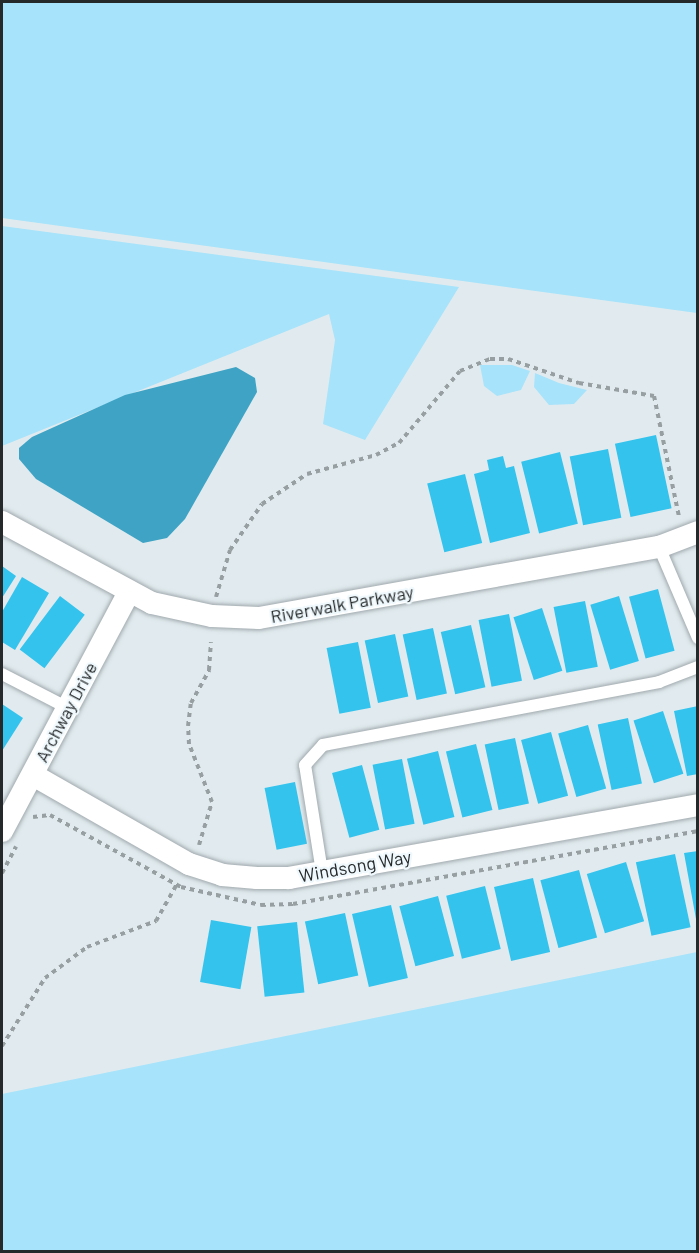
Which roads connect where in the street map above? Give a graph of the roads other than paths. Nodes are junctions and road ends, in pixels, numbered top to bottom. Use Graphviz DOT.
graph roads {
  1 [pos="2,522"];
  2 [pos="689,528"];
  3 [pos="659,547"];
  4 [pos="129,592"];
  5 [pos="698,638"];
  6 [pos="698,667"];
  7 [pos="2,675"];
  8 [pos="68,708"];
  9 [pos="33,775"];
  10 [pos="698,805"];
  11 [pos="2,831"];
  12 [pos="322,872"];
  1 -- 4 [label="street, Riverwalk Parkway"];
  2 -- 3 [label="street, Riverwalk Parkway"];
  3 -- 4 [label="street, Riverwalk Parkway"];
  3 -- 5 [label="lane"];
  4 -- 8 [label="street, Archway Drive"];
  6 -- 12 [label="lane"];
  7 -- 8 [label="lane"];
  8 -- 9 [label="street, Archway Drive"];
  9 -- 11 [label="street, Archway Drive"];
  9 -- 12 [label="street, Windsong Way"];
  10 -- 12 [label="street, Windsong Way"];
}
